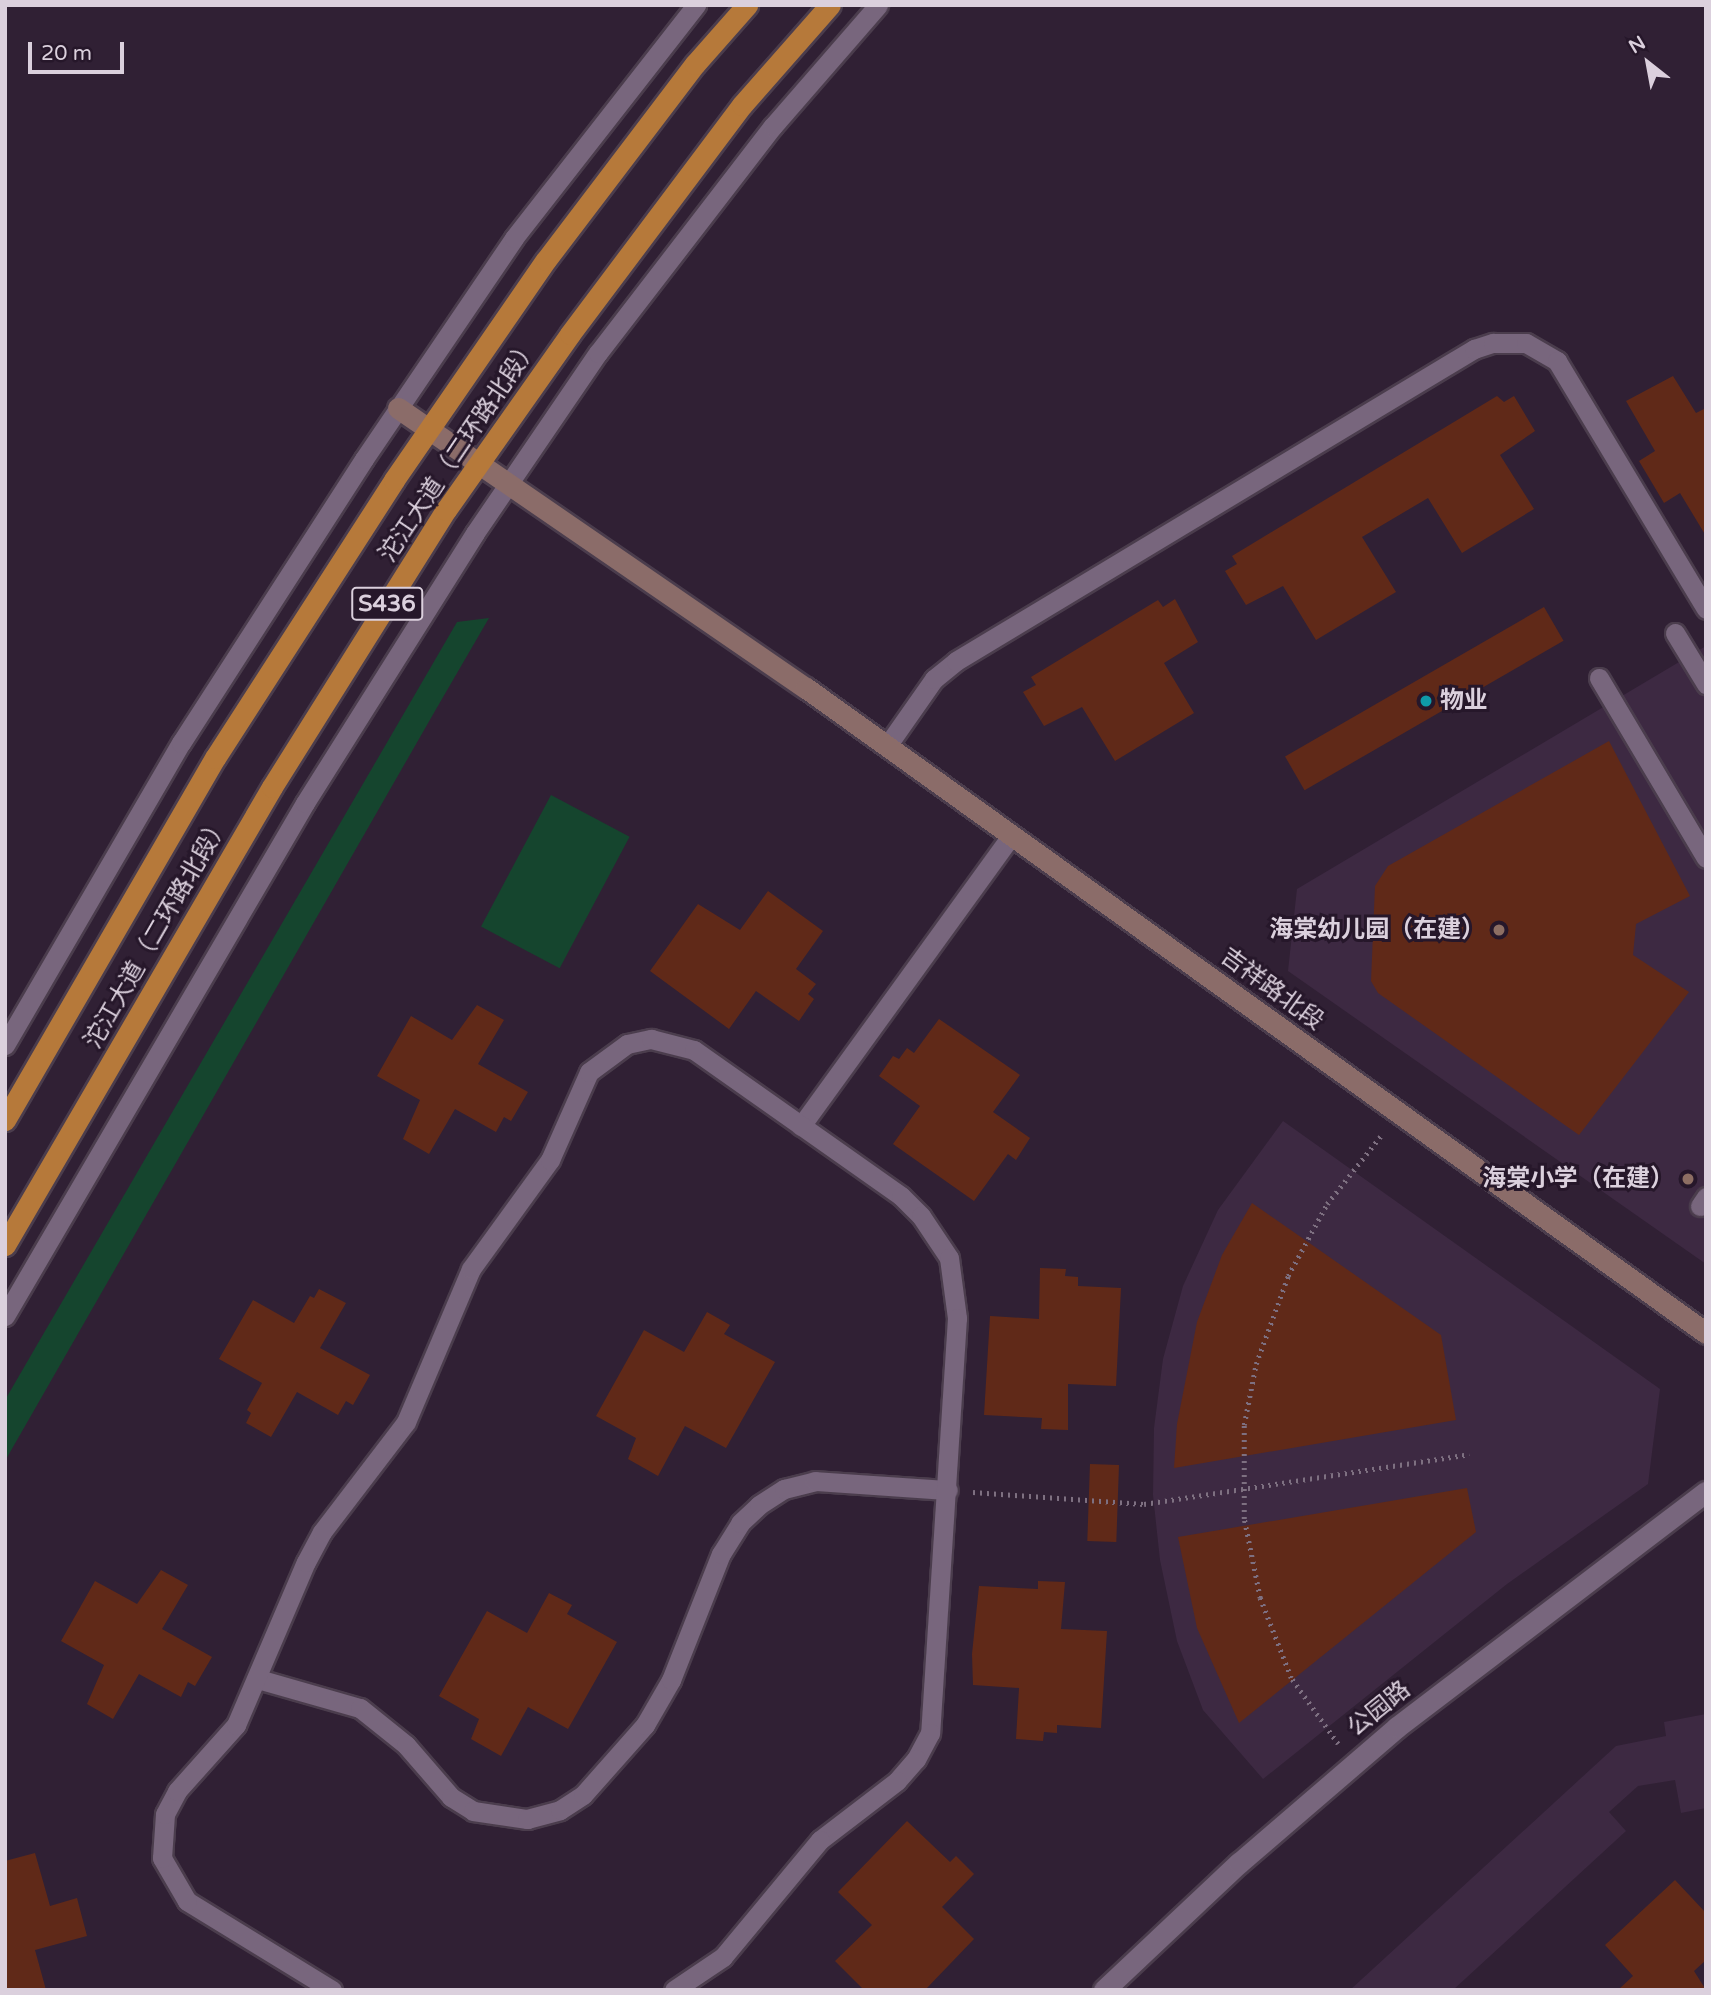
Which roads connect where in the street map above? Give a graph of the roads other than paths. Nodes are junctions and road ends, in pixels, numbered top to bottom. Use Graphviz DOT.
graph roads {
  1 [pos="696,5"];
  2 [pos="747,5"];
  3 [pos="830,5"];
  4 [pos="878,5"];
  5 [pos="398,408"];
  6 [pos="429,429"];
  7 [pos="478,464"];
  8 [pos="509,484"];
  9 [pos="1706,609"];
  10 [pos="1675,633"];
  11 [pos="1599,678"];
  12 [pos="1706,684"];
  13 [pos="887,746"];
  14 [pos="1011,836"];
  15 [pos="1706,858"];
  16 [pos="5,1045"];
  17 [pos="5,1120"];
  18 [pos="801,1126"];
  19 [pos="5,1245"];
  20 [pos="5,1316"];
  21 [pos="1706,1333"];
  22 [pos="947,1490"];
  23 [pos="1706,1492"];
  24 [pos="258,1679"];
  25 [pos="1111,1987"];
  26 [pos="332,1990"];
  27 [pos="674,1990"];
  1 -- 5 [label="lane"];
  2 -- 6 [label="highway, 沱江大道（二环路北段） / S436"];
  3 -- 7 [label="highway, 沱江大道（二环路北段） / S436"];
  4 -- 8 [label="lane"];
  5 -- 6 [label="street, 吉祥路北段"];
  5 -- 16 [label="lane"];
  6 -- 7 [label="street, 吉祥路北段"];
  6 -- 17 [label="highway, 沱江大道（二环路北段） / S436"];
  7 -- 8 [label="street, 吉祥路北段"];
  7 -- 19 [label="highway, 沱江大道（二环路北段） / S436"];
  8 -- 13 [label="street, 吉祥路北段"];
  8 -- 20 [label="lane"];
  9 -- 13 [label="lane"];
  10 -- 12 [label="lane"];
  11 -- 15 [label="lane"];
  13 -- 14 [label="street, 吉祥路北段"];
  14 -- 18 [label="lane"];
  14 -- 21 [label="street, 吉祥路北段"];
  18 -- 22 [label="lane"];
  18 -- 24 [label="lane"];
  22 -- 24 [label="lane"];
  22 -- 27 [label="lane"];
  23 -- 25 [label="street, 公园路"];
  24 -- 26 [label="lane"];
}
